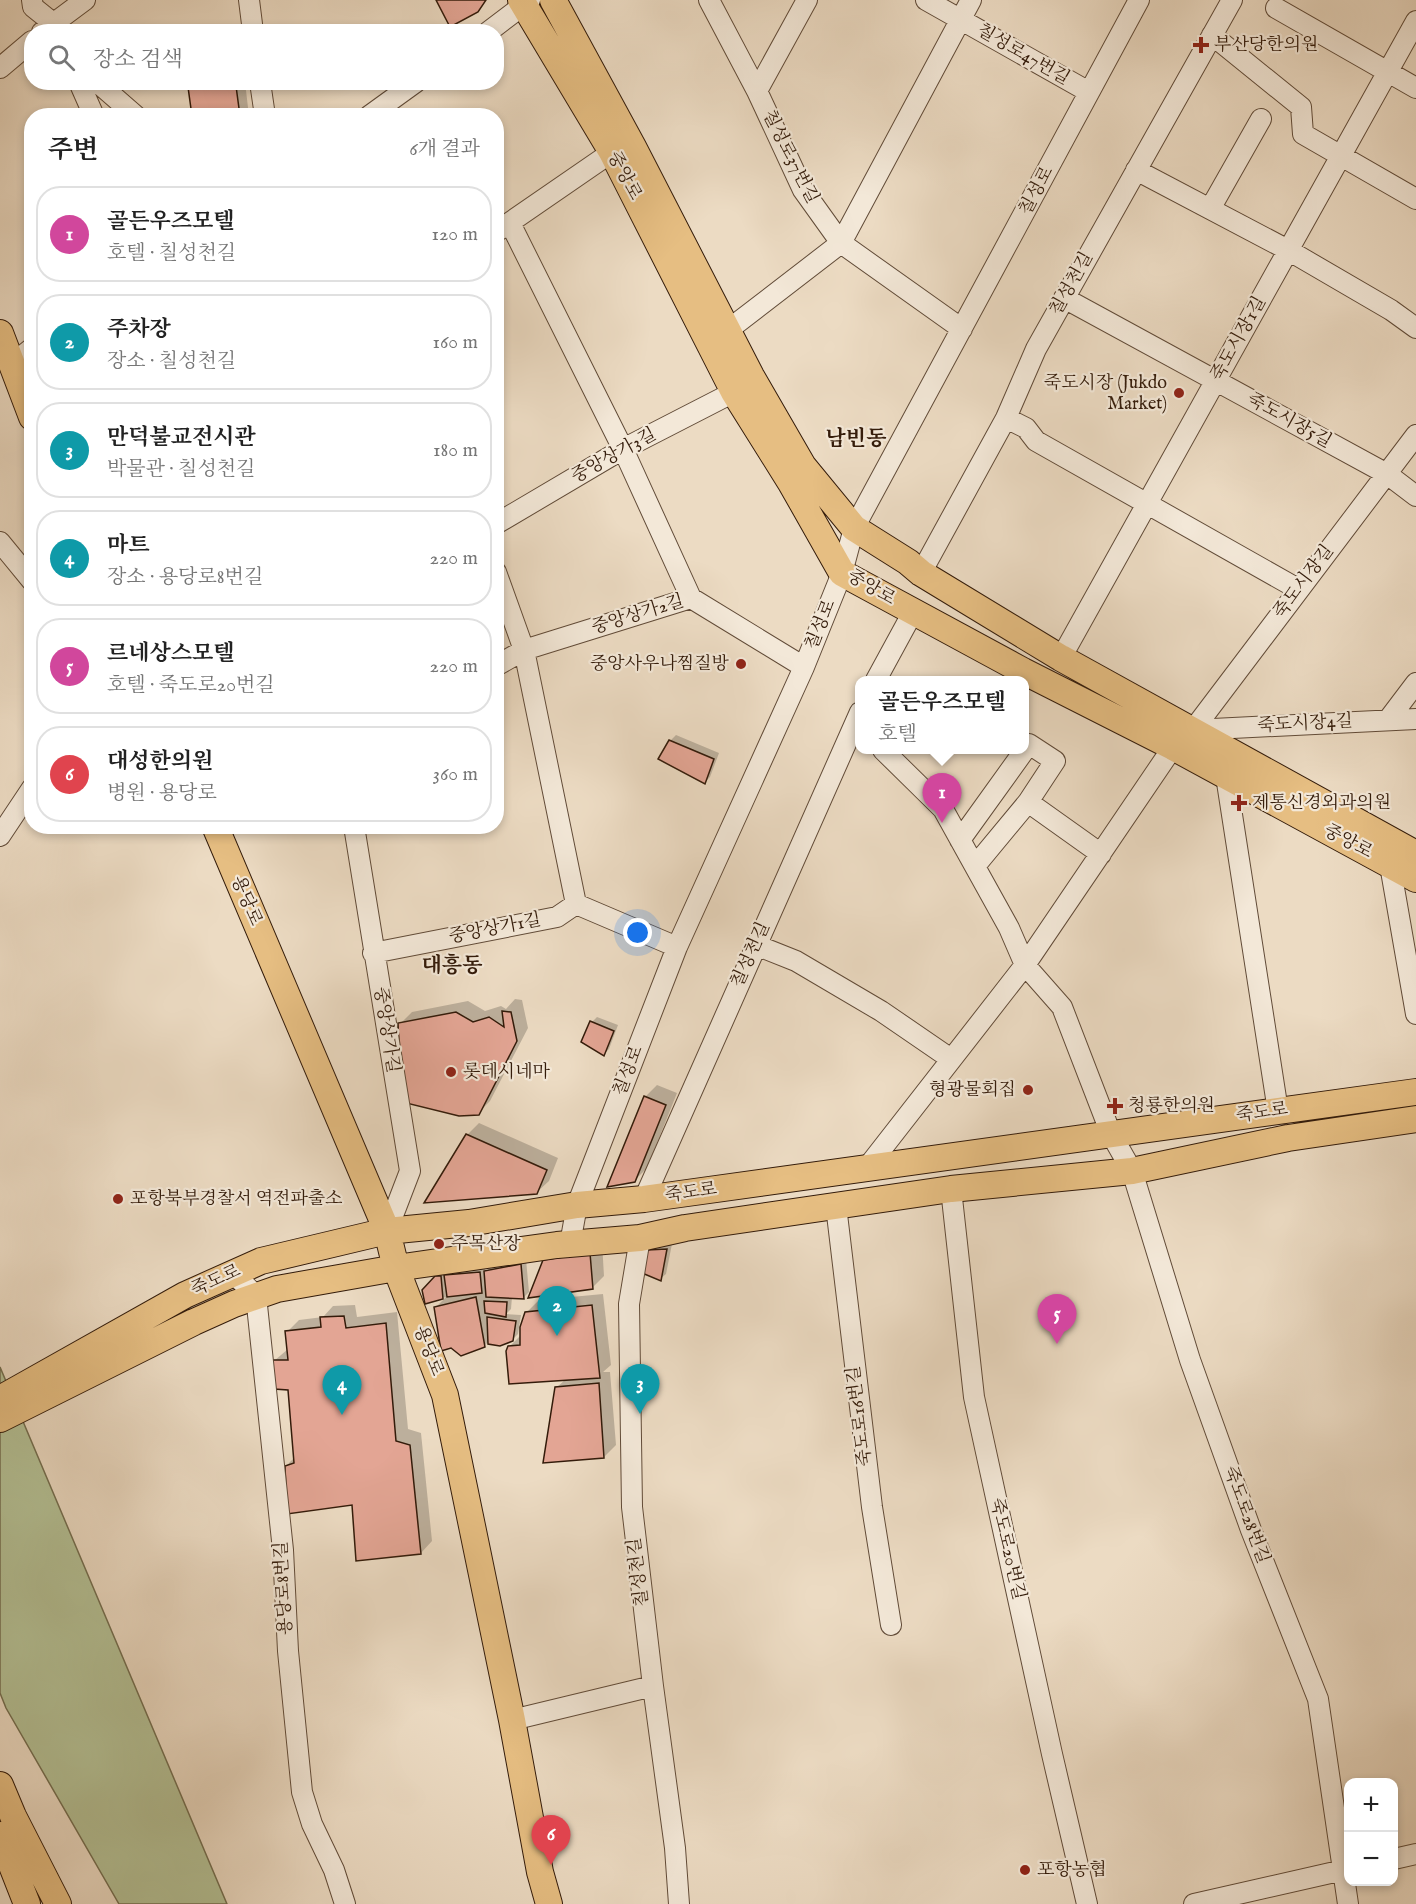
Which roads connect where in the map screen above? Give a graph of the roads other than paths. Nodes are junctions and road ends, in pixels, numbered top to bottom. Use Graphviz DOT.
graph roads {
  1 [pos="85,0"];
  2 [pos="249,0"];
  3 [pos="553,0"];
  4 [pos="709,0"];
  5 [pos="807,0"];
  6 [pos="926,0"];
  7 [pos="970,0"];
  8 [pos="1139,0"];
  9 [pos="1232,0"];
  10 [pos="29,2"];
  11 [pos="525,2"];
  12 [pos="1276,8"];
  13 [pos="961,19"];
  14 [pos="1416,21"];
  15 [pos="46,24"];
  16 [pos="56,24"];
  17 [pos="252,24"];
  18 [pos="498,24"];
  19 [pos="1212,35"];
  20 [pos="24,48"];
  21 [pos="0,68"];
  22 [pos="1387,72"];
  23 [pos="1416,88"];
  24 [pos="83,90"];
  25 [pos="106,90"];
  26 [pos="261,90"];
  27 [pos="406,90"];
  28 [pos="757,90"];
  29 [pos="1089,92"];
  30 [pos="90,108"];
  31 [pos="127,108"];
  32 [pos="264,108"];
  33 [pos="382,108"];
  34 [pos="1261,119"];
  35 [pos="612,152"];
  36 [pos="1340,157"];
  37 [pos="1136,170"];
  38 [pos="1416,199"];
  39 [pos="1210,209"];
  40 [pos="504,227"];
  41 [pos="504,230"];
  42 [pos="841,243"];
  43 [pos="1288,250"];
  44 [pos="1064,298"];
  45 [pos="962,328"];
  46 [pos="1416,328"];
  47 [pos="728,330"];
  48 [pos="0,333"];
  49 [pos="24,354"];
  50 [pos="6,368"];
  51 [pos="1215,381"];
  52 [pos="734,392"];
  53 [pos="24,402"];
  54 [pos="1006,418"];
  55 [pos="1416,435"];
  56 [pos="623,449"];
  57 [pos="1387,474"];
  58 [pos="1416,496"];
  59 [pos="1148,503"];
  60 [pos="504,519"];
  61 [pos="855,528"];
  62 [pos="0,542"];
  63 [pos="24,571"];
  64 [pos="842,573"];
  65 [pos="921,573"];
  66 [pos="1298,589"];
  67 [pos="504,594"];
  68 [pos="691,598"];
  69 [pos="913,612"];
  70 [pos="524,650"];
  71 [pos="1061,658"];
  72 [pos="504,661"];
  73 [pos="804,668"];
  74 [pos="879,676"];
  75 [pos="1416,683"];
  76 [pos="1416,719"];
  77 [pos="1388,720"];
  78 [pos="855,726"];
  79 [pos="1193,729"];
  80 [pos="1029,744"];
  81 [pos="1173,747"];
  82 [pos="887,754"];
  83 [pos="1022,754"];
  84 [pos="1226,776"];
  85 [pos="24,800"];
  86 [pos="1028,802"];
  87 [pos="223,834"];
  88 [pos="355,834"];
  89 [pos="0,836"];
  90 [pos="960,840"];
  91 [pos="1101,854"];
  92 [pos="1416,854"];
  93 [pos="1390,865"];
  94 [pos="975,866"];
  95 [pos="1416,879"];
  96 [pos="576,904"];
  97 [pos="756,945"];
  98 [pos="677,947"];
  99 [pos="373,953"];
  100 [pos="1025,964"];
  101 [pos="1416,1014"];
  102 [pos="951,1059"];
  103 [pos="1416,1092"];
  104 [pos="1278,1111"];
  105 [pos="1416,1119"];
  106 [pos="1111,1134"];
  107 [pos="866,1169"];
  108 [pos="1132,1171"];
  109 [pos="951,1189"];
  110 [pos="644,1199"];
  111 [pos="577,1205"];
  112 [pos="836,1206"];
  113 [pos="387,1231"];
  114 [pos="640,1238"];
  115 [pos="570,1244"];
  116 [pos="396,1268"];
  117 [pos="233,1274"];
  118 [pos="256,1296"];
  119 [pos="0,1399"];
  120 [pos="0,1419"];
  121 [pos="891,1625"];
  122 [pos="653,1686"];
  123 [pos="512,1720"];
  124 [pos="0,1785"];
  125 [pos="0,1835"];
  126 [pos="1416,1854"];
  127 [pos="1344,1858"];
  128 [pos="1398,1858"];
  129 [pos="1344,1870"];
  130 [pos="1347,1886"];
  131 [pos="27,1904"];
  132 [pos="58,1904"];
  133 [pos="345,1904"];
  134 [pos="549,1904"];
  135 [pos="679,1904"];
  136 [pos="1087,1904"];
  137 [pos="1194,1904"];
  138 [pos="1348,1904"];
  1 -- 16 [label="street"];
  2 -- 17 [label="street"];
  3 -- 47 [label="main road, 중앙로"];
  4 -- 28 [label="street, 칠성로37번길"];
  5 -- 28 [label="street"];
  6 -- 13 [label="street, 칠성로47번길"];
  7 -- 13 [label="street"];
  8 -- 29 [label="street, 칠성로"];
  9 -- 19 [label="street, 칠성천길"];
  10 -- 15 [label="street"];
  11 -- 18 [label="street"];
  11 -- 35 [label="main road, 중앙로"];
  12 -- 22 [label="street"];
  13 -- 29 [label="street, 칠성로47번길"];
  13 -- 42 [label="street"];
  14 -- 22 [label="street, 죽도시장1길"];
  19 -- 36 [label="street"];
  19 -- 37 [label="street, 칠성천길"];
  20 -- 21 [label="street"];
  22 -- 23 [label="street"];
  22 -- 36 [label="street, 죽도시장1길"];
  24 -- 30 [label="street"];
  25 -- 31 [label="street"];
  26 -- 32 [label="street"];
  27 -- 33 [label="street"];
  28 -- 42 [label="street, 칠성로37번길"];
  29 -- 45 [label="street, 칠성로"];
  34 -- 39 [label="street"];
  35 -- 40 [label="street"];
  35 -- 52 [label="main road, 중앙로"];
  36 -- 38 [label="street"];
  36 -- 43 [label="street, 죽도시장1길"];
  37 -- 39 [label="street"];
  37 -- 44 [label="street, 칠성천길"];
  39 -- 43 [label="street"];
  41 -- 56 [label="street"];
  42 -- 45 [label="street, 칠성로37번길"];
  42 -- 47 [label="street"];
  43 -- 46 [label="street"];
  43 -- 51 [label="street, 죽도시장1길"];
  44 -- 51 [label="street, 죽도시장5길"];
  44 -- 54 [label="street, 칠성천길"];
  45 -- 61 [label="street, 칠성로"];
  47 -- 61 [label="main road, 중앙로"];
  48 -- 50 [label="main road"];
  49 -- 50 [label="street"];
  50 -- 53 [label="main road"];
  51 -- 57 [label="street, 죽도시장5길"];
  51 -- 59 [label="street, 죽도시장1길"];
  52 -- 56 [label="street, 중앙상가3길"];
  52 -- 64 [label="main road, 중앙로"];
  54 -- 59 [label="street"];
  54 -- 65 [label="street, 칠성천길"];
  55 -- 57 [label="street, 죽도시장길"];
  56 -- 60 [label="street, 중앙상가3길"];
  56 -- 68 [label="street"];
  57 -- 58 [label="street, 죽도시장5길"];
  57 -- 66 [label="street, 죽도시장길"];
  59 -- 66 [label="street"];
  59 -- 71 [label="street, 죽도시장1길"];
  61 -- 64 [label="street, 칠성로"];
  61 -- 65 [label="main road, 중앙로"];
  62 -- 63 [label="street"];
  64 -- 69 [label="main road, 중앙로"];
  64 -- 73 [label="street, 칠성로"];
  65 -- 71 [label="main road, 중앙로"];
  66 -- 79 [label="street, 죽도시장길"];
  67 -- 70 [label="street"];
  68 -- 70 [label="street, 중앙상가2길"];
  68 -- 73 [label="street, 중앙상가2길"];
  69 -- 74 [label="street"];
  69 -- 81 [label="main road, 중앙로"];
  70 -- 72 [label="street, 중앙상가2길"];
  70 -- 96 [label="street"];
  71 -- 79 [label="main road, 중앙로"];
  73 -- 98 [label="street, 칠성로"];
  75 -- 77 [label="street"];
  76 -- 77 [label="street, 죽도시장4길"];
  77 -- 79 [label="street, 죽도시장4길"];
  78 -- 97 [label="street, 칠성천길"];
  79 -- 92 [label="main road, 중앙로"];
  80 -- 86 [label="street"];
  81 -- 84 [label="main road, 중앙로"];
  81 -- 91 [label="street"];
  82 -- 90 [label="street, 죽도로28번길"];
  83 -- 90 [label="street"];
  84 -- 93 [label="main road, 중앙로"];
  84 -- 104 [label="street"];
  85 -- 89 [label="street"];
  86 -- 91 [label="street"];
  86 -- 94 [label="street"];
  87 -- 113 [label="main road, 용당로"];
  88 -- 99 [label="street, 중앙상가길"];
  90 -- 94 [label="street, 죽도로28번길"];
  91 -- 100 [label="street"];
  93 -- 95 [label="main road, 중앙로"];
  93 -- 101 [label="street"];
  94 -- 100 [label="street, 죽도로28번길"];
  96 -- 98 [label="street"];
  96 -- 99 [label="street, 중앙상가1길"];
  97 -- 102 [label="street"];
  97 -- 110 [label="street, 칠성천길"];
  98 -- 111 [label="street, 칠성로"];
  99 -- 113 [label="street, 중앙상가길"];
  100 -- 102 [label="street"];
  100 -- 106 [label="street, 죽도로28번길"];
  102 -- 107 [label="street"];
  103 -- 104 [label="main road, 죽도로"];
  104 -- 106 [label="main road, 죽도로"];
  105 -- 108 [label="main road, 죽도로"];
  106 -- 107 [label="main road, 죽도로"];
  106 -- 108 [label="street, 죽도로28번길"];
  107 -- 110 [label="main road, 죽도로"];
  108 -- 109 [label="main road, 죽도로"];
  108 -- 127 [label="street, 죽도로28번길"];
  109 -- 112 [label="main road, 죽도로"];
  109 -- 136 [label="street, 죽도로20번길"];
  110 -- 111 [label="main road, 죽도로"];
  111 -- 113 [label="main road, 죽도로"];
  111 -- 115 [label="street, 칠성로"];
  112 -- 114 [label="main road, 죽도로"];
  112 -- 121 [label="street, 죽도로16번길"];
  113 -- 116 [label="main road, 용당로"];
  113 -- 117 [label="main road, 죽도로"];
  114 -- 115 [label="main road, 죽도로"];
  114 -- 122 [label="street, 칠성천길"];
  115 -- 116 [label="main road, 죽도로"];
  116 -- 118 [label="main road, 죽도로"];
  116 -- 123 [label="main road, 용당로"];
  117 -- 118 [label="street"];
  117 -- 119 [label="main road, 죽도로"];
  118 -- 120 [label="main road, 죽도로"];
  118 -- 133 [label="street, 용당로8번길"];
  122 -- 123 [label="street"];
  122 -- 135 [label="street, 칠성천길"];
  123 -- 134 [label="main road, 용당로"];
  124 -- 132 [label="main road"];
  125 -- 131 [label="main road"];
  126 -- 128 [label="street"];
  129 -- 137 [label="street"];
  130 -- 138 [label="street, 죽도로28번길"];
}
